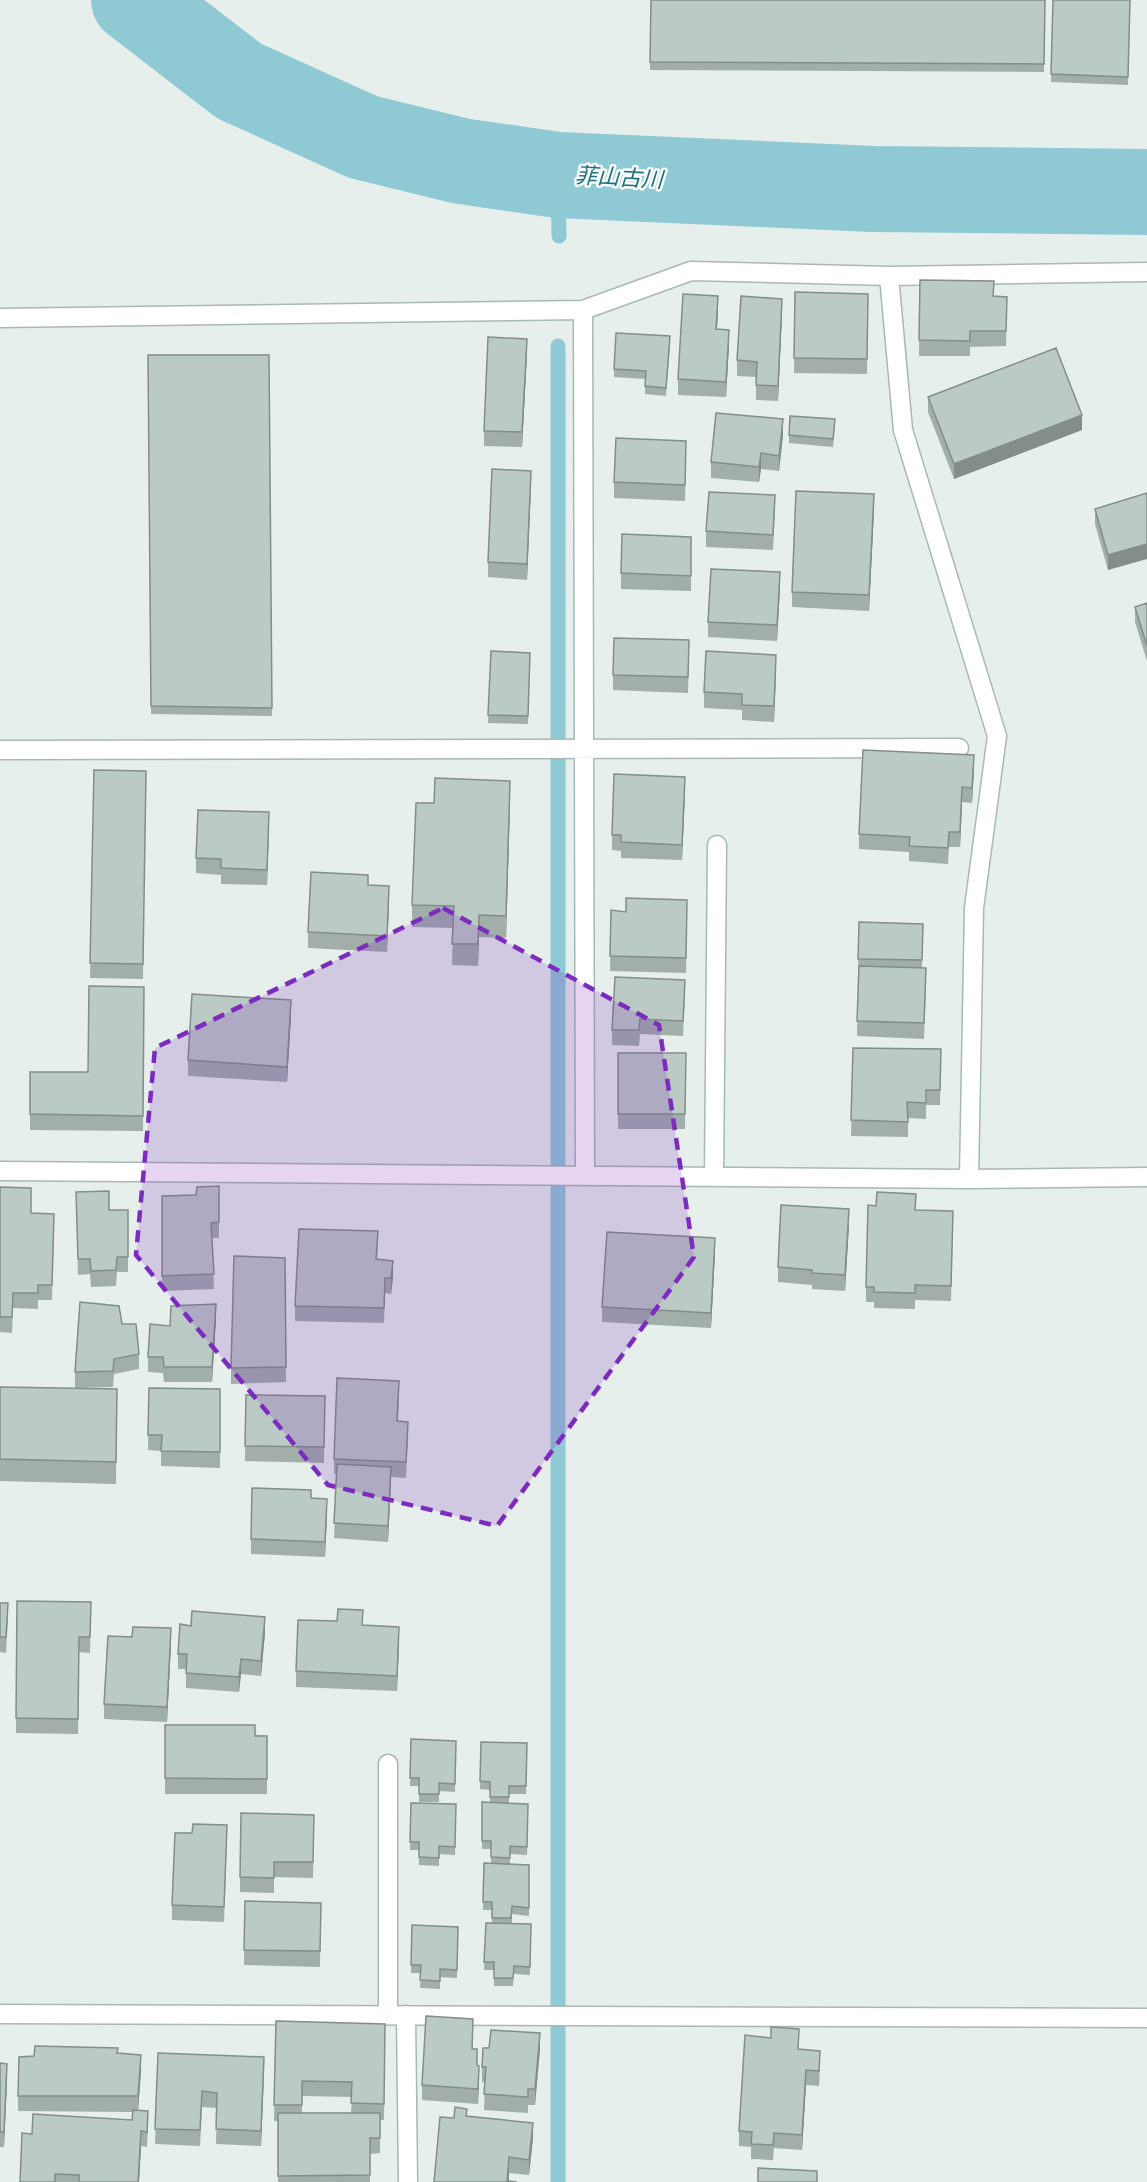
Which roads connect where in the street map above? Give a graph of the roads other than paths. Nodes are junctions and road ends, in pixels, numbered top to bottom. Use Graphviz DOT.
graph roads {
  1 [pos="1147,272"];
  2 [pos="889,276"];
  3 [pos="583,310"];
  4 [pos="0,318"];
  5 [pos="584,747"];
  6 [pos="959,748"];
  7 [pos="0,750"];
  8 [pos="717,845"];
  9 [pos="0,1171"];
  10 [pos="585,1176"];
  11 [pos="1147,1176"];
  12 [pos="714,1177"];
  13 [pos="969,1179"];
  14 [pos="388,1764"];
  15 [pos="0,2014"];
  16 [pos="397,2015"];
  17 [pos="1147,2018"];
  18 [pos="408,2182"];
  1 -- 2 [label="street"];
  2 -- 3 [label="street"];
  2 -- 13 [label="street"];
  3 -- 4 [label="street"];
  3 -- 5 [label="street"];
  5 -- 6 [label="street"];
  5 -- 7 [label="street"];
  5 -- 10 [label="street"];
  8 -- 12 [label="street"];
  9 -- 10 [label="street"];
  10 -- 12 [label="street"];
  11 -- 13 [label="street"];
  12 -- 13 [label="street"];
  14 -- 16 [label="street"];
  15 -- 16 [label="street"];
  16 -- 17 [label="street"];
  16 -- 18 [label="street"];
}
